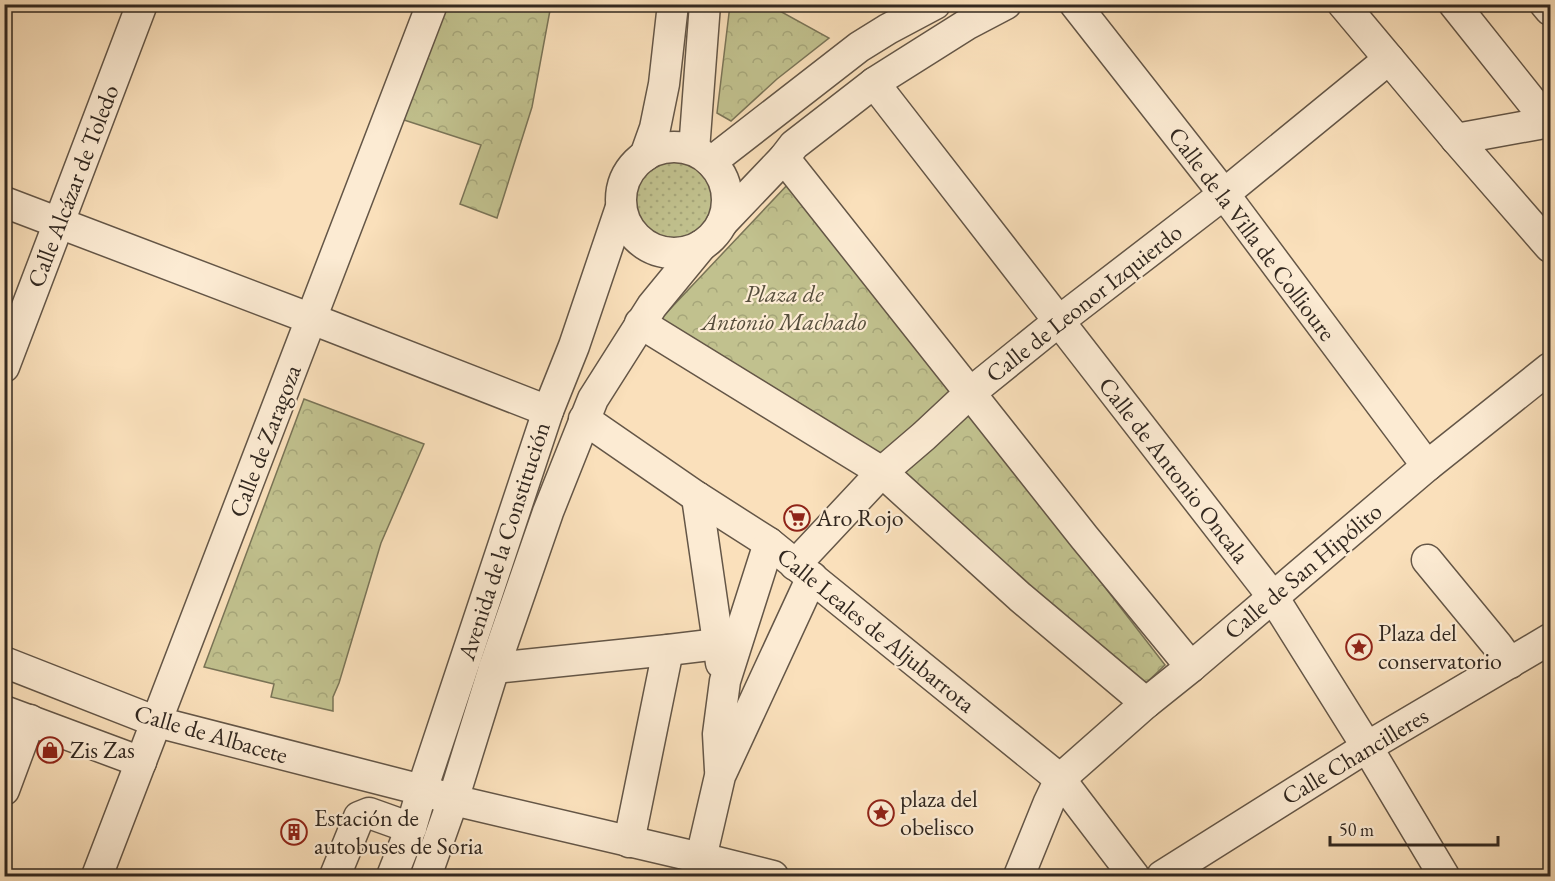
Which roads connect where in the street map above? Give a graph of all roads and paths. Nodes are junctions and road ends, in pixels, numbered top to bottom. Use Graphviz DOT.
graph roads {
  1 [pos="142,4"];
  2 [pos="432,4"];
  3 [pos="673,4"];
  4 [pos="705,4"];
  5 [pos="935,4"];
  6 [pos="1006,4"];
  7 [pos="1075,4"];
  8 [pos="1343,4"];
  9 [pos="1454,4"];
  10 [pos="1545,4"];
  11 [pos="1551,10"];
  12 [pos="1389,59"];
  13 [pos="874,83"];
  14 [pos="1549,122"];
  15 [pos="1456,139"];
  16 [pos="645,156"];
  17 [pos="702,156"];
  18 [pos="784,158"];
  19 [pos="1224,194"];
  20 [pos="4,202"];
  21 [pos="621,207"];
  22 [pos="59,223"];
  23 [pos="722,223"];
  24 [pos="702,245"];
  25 [pos="1551,247"];
  26 [pos="312,319"];
  27 [pos="1059,321"];
  28 [pos="640,323"];
  29 [pos="4,367"];
  30 [pos="1551,368"];
  31 [pos="970,393"];
  32 [pos="548,411"];
  33 [pos="584,419"];
  34 [pos="1427,466"];
  35 [pos="882,472"];
  36 [pos="697,497"];
  37 [pos="769,543"];
  38 [pos="1427,560"];
  39 [pos="804,571"];
  40 [pos="1273,597"];
  41 [pos="1551,639"];
  42 [pos="718,644"];
  43 [pos="668,650"];
  44 [pos="4,662"];
  45 [pos="1510,663"];
  46 [pos="494,668"];
  47 [pos="1191,668"];
  48 [pos="724,681"];
  49 [pos="1146,703"];
  50 [pos="17,716"];
  51 [pos="157,722"];
  52 [pos="1366,747"];
  53 [pos="141,762"];
  54 [pos="720,776"];
  55 [pos="7,777"];
  56 [pos="1060,779"];
  57 [pos="422,790"];
  58 [pos="453,800"];
  59 [pos="411,828"];
  60 [pos="629,842"];
  61 [pos="701,858"];
  62 [pos="96,876"];
  63 [pos="335,876"];
  64 [pos="392,876"];
  65 [pos="426,876"];
  66 [pos="772,876"];
  67 [pos="1019,876"];
  68 [pos="1134,876"];
  69 [pos="1162,876"];
  70 [pos="1444,876"];
  1 -- 22 [label="street, Calle Alcázar de Toledo"];
  2 -- 26 [label="street, Calle de Zaragoza"];
  3 -- 16 [label="street"];
  4 -- 17 [label="street"];
  5 -- 17 [label="street"];
  6 -- 13 [label="street"];
  7 -- 19 [label="street, Calle de la Villa de Collioure"];
  8 -- 12 [label="street"];
  9 -- 14 [label="street"];
  10 -- 11 [label="street"];
  12 -- 15 [label="street"];
  12 -- 19 [label="street, Calle de Leonor Izquierdo"];
  13 -- 18 [label="street"];
  13 -- 27 [label="street, Calle de Antonio Oncala"];
  14 -- 15 [label="street"];
  15 -- 25 [label="street"];
  16 -- 17 [label="street"];
  16 -- 21 [label="street"];
  17 -- 23 [label="street"];
  18 -- 23 [label="street"];
  18 -- 31 [label="street"];
  19 -- 27 [label="street, Calle de Leonor Izquierdo"];
  19 -- 34 [label="street, Calle de la Villa de Collioure"];
  20 -- 22 [label="street"];
  21 -- 24 [label="street"];
  21 -- 32 [label="street, Avenida de la Constitución"];
  22 -- 26 [label="street"];
  22 -- 29 [label="street, Calle Alcázar de Toledo"];
  23 -- 24 [label="street"];
  24 -- 28 [label="street, Avenida de la Constitución"];
  26 -- 32 [label="street"];
  26 -- 51 [label="street, Calle de Zaragoza"];
  27 -- 31 [label="street, Calle de Leonor Izquierdo"];
  27 -- 40 [label="street, Calle de Antonio Oncala"];
  28 -- 33 [label="street, Avenida de la Constitución"];
  28 -- 35 [label="street"];
  30 -- 34 [label="street, Calle de San Hipólito"];
  31 -- 35 [label="street, Calle de Leonor Izquierdo"];
  31 -- 47 [label="street"];
  32 -- 57 [label="street, Avenida de la Constitución"];
  33 -- 36 [label="street, Calle Leales de Aljubarrota"];
  33 -- 46 [label="street, Avenida de la Constitución"];
  34 -- 40 [label="street, Calle de San Hipólito"];
  35 -- 39 [label="street, Calle de Leonor Izquierdo"];
  35 -- 49 [label="street"];
  36 -- 37 [label="street, Calle Leales de Aljubarrota"];
  36 -- 42 [label="street"];
  37 -- 39 [label="street, Calle Leales de Aljubarrota"];
  37 -- 48 [label="street"];
  38 -- 45 [label="street"];
  39 -- 54 [label="street, Calle de Leonor Izquierdo"];
  39 -- 56 [label="street, Calle Leales de Aljubarrota"];
  40 -- 47 [label="street, Calle de San Hipólito"];
  40 -- 52 [label="street, Calle de Antonio Oncala"];
  41 -- 45 [label="street, Calle Chancilleres"];
  42 -- 43 [label="street"];
  42 -- 48 [label="street"];
  43 -- 46 [label="street"];
  43 -- 60 [label="street"];
  44 -- 51 [label="street, Calle de Albacete"];
  45 -- 52 [label="street, Calle Chancilleres"];
  46 -- 58 [label="street, Avenida de la Constitución"];
  47 -- 49 [label="street, Calle de San Hipólito"];
  48 -- 54 [label="street"];
  49 -- 56 [label="street, Calle de San Hipólito"];
  50 -- 53 [label="street, Calle de Albacete"];
  50 -- 55 [label="street"];
  51 -- 53 [label="street, Calle de Zaragoza"];
  51 -- 57 [label="street, Calle de Albacete"];
  52 -- 69 [label="street, Calle Chancilleres"];
  52 -- 70 [label="street, Calle de Antonio Oncala"];
  53 -- 62 [label="street, Calle de Zaragoza"];
  54 -- 61 [label="street"];
  56 -- 67 [label="street"];
  56 -- 68 [label="street, Calle Leales de Aljubarrota"];
  57 -- 58 [label="street, Calle de Albacete"];
  57 -- 59 [label="street, Avenida de la Constitución"];
  58 -- 60 [label="street, Calle de Albacete"];
  58 -- 65 [label="street, Avenida de la Constitución"];
  59 -- 63 [label="street"];
  59 -- 64 [label="street, Avenida de la Constitución"];
  60 -- 61 [label="street, Calle de Albacete"];
  61 -- 66 [label="street, Calle de Albacete"];
}
